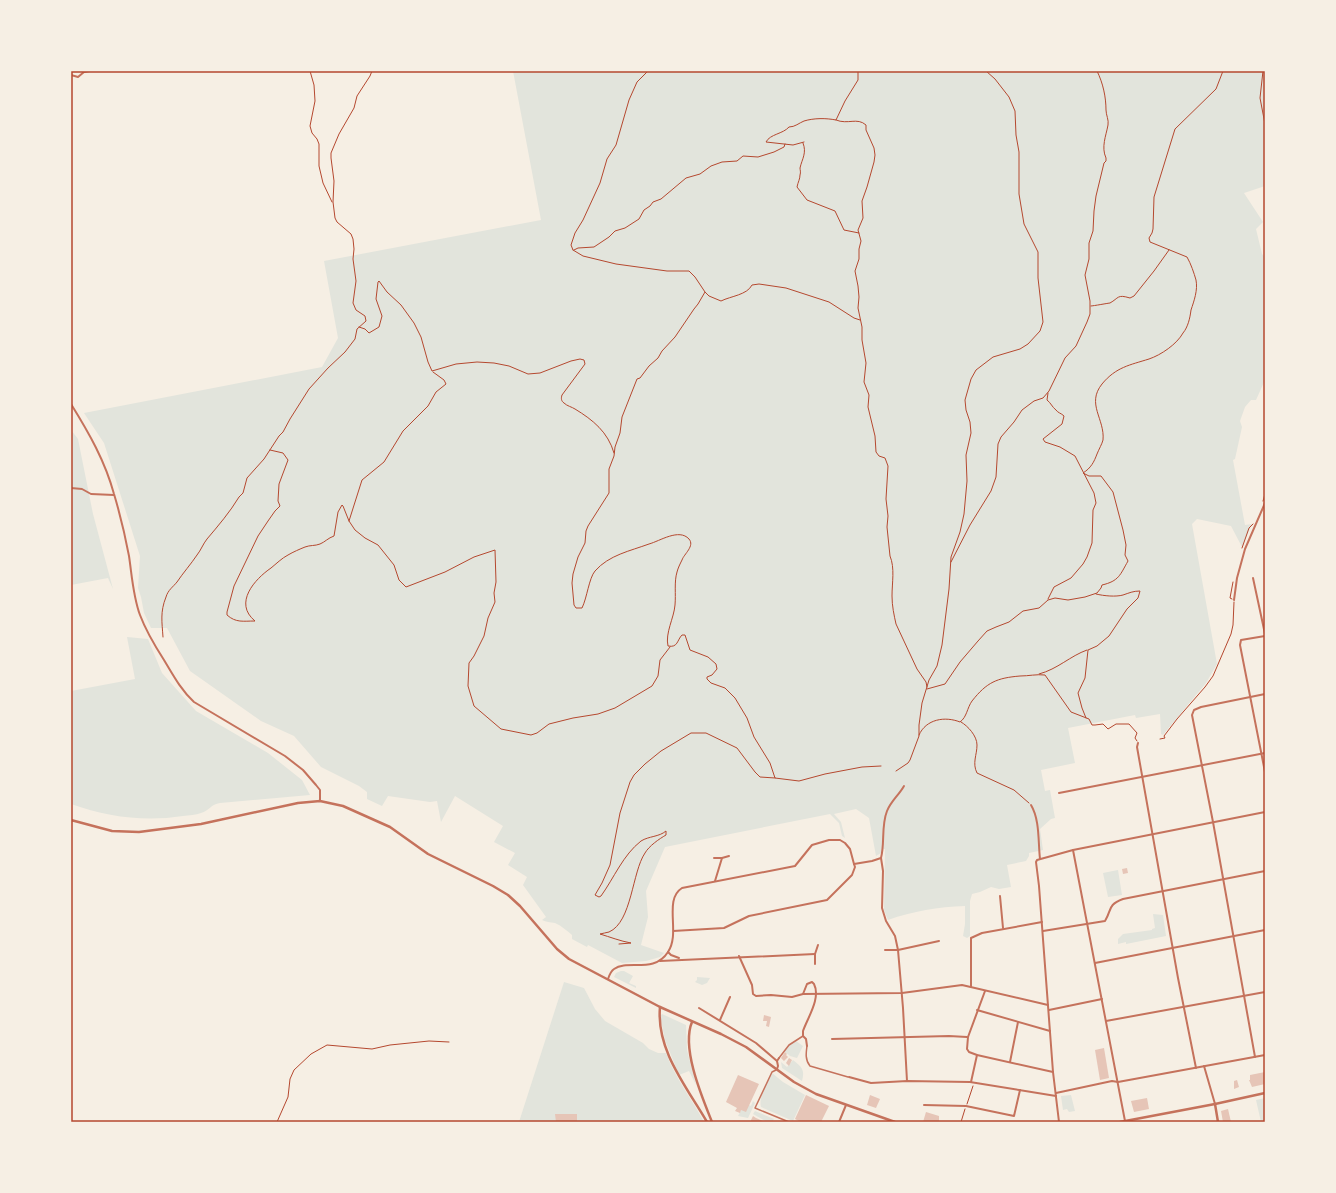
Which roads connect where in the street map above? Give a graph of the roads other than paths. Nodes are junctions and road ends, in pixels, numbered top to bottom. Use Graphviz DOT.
graph roads {
  1 [pos="90,71"];
  2 [pos="71,75"];
  3 [pos="71,404"];
  4 [pos="71,488"];
  5 [pos="115,495"];
  6 [pos="1264,502"];
  7 [pos="1253,578"];
  8 [pos="1234,600"];
  9 [pos="1265,635"];
  10 [pos="1265,694"];
  11 [pos="1251,696"];
  12 [pos="1138,743"];
  13 [pos="1263,754"];
  14 [pos="1202,765"];
  15 [pos="1265,772"];
  16 [pos="1143,777"];
  17 [pos="904,786"];
  18 [pos="1059,793"];
  19 [pos="320,801"];
  20 [pos="1031,805"];
  21 [pos="1265,812"];
  22 [pos="71,820"];
  23 [pos="1214,822"];
  24 [pos="1153,834"];
  25 [pos="1073,850"];
  26 [pos="729,856"];
  27 [pos="714,858"];
  28 [pos="722,858"];
  29 [pos="881,858"];
  30 [pos="1040,859"];
  31 [pos="854,864"];
  32 [pos="1265,871"];
  33 [pos="1223,878"];
  34 [pos="715,881"];
  35 [pos="1163,890"];
  36 [pos="1000,896"];
  37 [pos="1042,922"];
  38 [pos="1087,924"];
  39 [pos="1003,928"];
  40 [pos="1265,930"];
  41 [pos="673,931"];
  42 [pos="1043,931"];
  43 [pos="1234,936"];
  44 [pos="939,941"];
  45 [pos="818,945"];
  46 [pos="1173,947"];
  47 [pos="885,950"];
  48 [pos="898,950"];
  49 [pos="668,952"];
  50 [pos="815,954"];
  51 [pos="739,956"];
  52 [pos="682,959"];
  53 [pos="658,961"];
  54 [pos="1095,963"];
  55 [pos="815,964"];
  56 [pos="608,979"];
  57 [pos="971,987"];
  58 [pos="985,991"];
  59 [pos="1265,992"];
  60 [pos="902,993"];
  61 [pos="803,994"];
  62 [pos="730,997"];
  63 [pos="1244,997"];
  64 [pos="1102,999"];
  65 [pos="1048,1005"];
  66 [pos="660,1007"];
  67 [pos="699,1008"];
  68 [pos="1184,1008"];
  69 [pos="977,1010"];
  70 [pos="1049,1010"];
  71 [pos="720,1020"];
  72 [pos="1106,1021"];
  73 [pos="692,1022"];
  74 [pos="1018,1022"];
  75 [pos="1050,1031"];
  76 [pos="803,1036"];
  77 [pos="905,1037"];
  78 [pos="968,1037"];
  79 [pos="832,1039"];
  80 [pos="807,1046"];
  81 [pos="977,1055"];
  82 [pos="1265,1055"];
  83 [pos="1255,1057"];
  84 [pos="779,1058"];
  85 [pos="777,1061"];
  86 [pos="1010,1062"];
  87 [pos="1204,1066"];
  88 [pos="1196,1068"];
  89 [pos="776,1070"];
  90 [pos="1053,1072"];
  91 [pos="849,1077"];
  92 [pos="907,1081"];
  93 [pos="971,1082"];
  94 [pos="1118,1082"];
  95 [pos="1020,1090"];
  96 [pos="1265,1093"];
  97 [pos="1056,1095"];
  98 [pos="1214,1104"];
  99 [pos="846,1105"];
  100 [pos="924,1105"];
  101 [pos="706,1122"];
  102 [pos="712,1122"];
  103 [pos="789,1122"];
  104 [pos="839,1122"];
  105 [pos="895,1122"];
  106 [pos="1059,1122"];
  107 [pos="1120,1122"];
  108 [pos="1125,1122"];
  109 [pos="1218,1122"];
  1 -- 2 [label="street"];
  3 -- 5 [label="street"];
  4 -- 5 [label="street"];
  5 -- 19 [label="street"];
  6 -- 8 [label="street"];
  7 -- 9 [label="street"];
  9 -- 11 [label="street"];
  10 -- 11 [label="street"];
  11 -- 13 [label="street"];
  11 -- 14 [label="street"];
  12 -- 16 [label="street"];
  13 -- 14 [label="street"];
  13 -- 15 [label="street"];
  14 -- 16 [label="street"];
  14 -- 23 [label="street"];
  16 -- 18 [label="street"];
  16 -- 24 [label="street"];
  17 -- 29 [label="street"];
  19 -- 22 [label="street"];
  19 -- 56 [label="street"];
  20 -- 30 [label="street"];
  21 -- 23 [label="street"];
  23 -- 24 [label="street"];
  23 -- 33 [label="street"];
  24 -- 25 [label="street"];
  24 -- 35 [label="street"];
  25 -- 30 [label="street"];
  25 -- 38 [label="street"];
  26 -- 28 [label="street"];
  27 -- 28 [label="street"];
  28 -- 34 [label="street"];
  29 -- 31 [label="street"];
  29 -- 48 [label="street"];
  30 -- 37 [label="street"];
  31 -- 34 [label="street"];
  31 -- 41 [label="street"];
  32 -- 33 [label="street"];
  33 -- 35 [label="street"];
  33 -- 43 [label="street"];
  34 -- 41 [label="street"];
  35 -- 38 [label="street"];
  35 -- 46 [label="street"];
  36 -- 39 [label="street"];
  37 -- 39 [label="street"];
  37 -- 42 [label="street"];
  38 -- 42 [label="street"];
  38 -- 54 [label="street"];
  39 -- 57 [label="street"];
  40 -- 43 [label="street"];
  41 -- 49 [label="street"];
  42 -- 65 [label="street"];
  43 -- 46 [label="street"];
  43 -- 63 [label="street"];
  44 -- 48 [label="street"];
  45 -- 50 [label="street"];
  46 -- 54 [label="street"];
  46 -- 68 [label="street"];
  47 -- 48 [label="street"];
  48 -- 60 [label="street"];
  49 -- 52 [label="street"];
  49 -- 53 [label="street"];
  50 -- 51 [label="street"];
  50 -- 55 [label="street"];
  51 -- 52 [label="street"];
  51 -- 61 [label="street"];
  52 -- 53 [label="street"];
  53 -- 56 [label="street"];
  54 -- 64 [label="street"];
  56 -- 66 [label="street"];
  57 -- 58 [label="street"];
  57 -- 60 [label="street"];
  58 -- 65 [label="street"];
  58 -- 69 [label="street"];
  59 -- 63 [label="street"];
  60 -- 61 [label="street"];
  60 -- 77 [label="street"];
  61 -- 76 [label="street"];
  62 -- 71 [label="street"];
  63 -- 68 [label="street"];
  63 -- 83 [label="street"];
  64 -- 70 [label="street"];
  64 -- 72 [label="street"];
  65 -- 70 [label="street"];
  66 -- 73 [label="street"];
  66 -- 101 [label="street"];
  67 -- 71 [label="street"];
  68 -- 72 [label="street"];
  68 -- 88 [label="street"];
  69 -- 74 [label="street"];
  69 -- 78 [label="street"];
  70 -- 75 [label="street"];
  71 -- 85 [label="street"];
  72 -- 94 [label="street"];
  73 -- 89 [label="street"];
  73 -- 102 [label="street"];
  74 -- 75 [label="street"];
  74 -- 86 [label="street"];
  75 -- 90 [label="street"];
  76 -- 80 [label="street"];
  76 -- 84 [label="street"];
  77 -- 78 [label="street"];
  77 -- 79 [label="street"];
  77 -- 92 [label="street"];
  78 -- 81 [label="street"];
  80 -- 91 [label="street"];
  81 -- 86 [label="street"];
  81 -- 93 [label="street"];
  82 -- 83 [label="street"];
  83 -- 87 [label="street"];
  84 -- 85 [label="street"];
  85 -- 89 [label="street"];
  86 -- 90 [label="street"];
  87 -- 88 [label="street"];
  87 -- 98 [label="street"];
  88 -- 94 [label="street"];
  89 -- 99 [label="street"];
  89 -- 103 [label="street"];
  90 -- 97 [label="street"];
  91 -- 92 [label="street"];
  92 -- 93 [label="street"];
  93 -- 95 [label="street"];
  94 -- 97 [label="street"];
  94 -- 108 [label="street"];
  95 -- 97 [label="street"];
  95 -- 100 [label="street"];
  96 -- 98 [label="street"];
  97 -- 106 [label="street"];
  98 -- 108 [label="street"];
  98 -- 109 [label="street"];
  99 -- 104 [label="street"];
  99 -- 105 [label="street"];
  107 -- 108 [label="street"];
}
